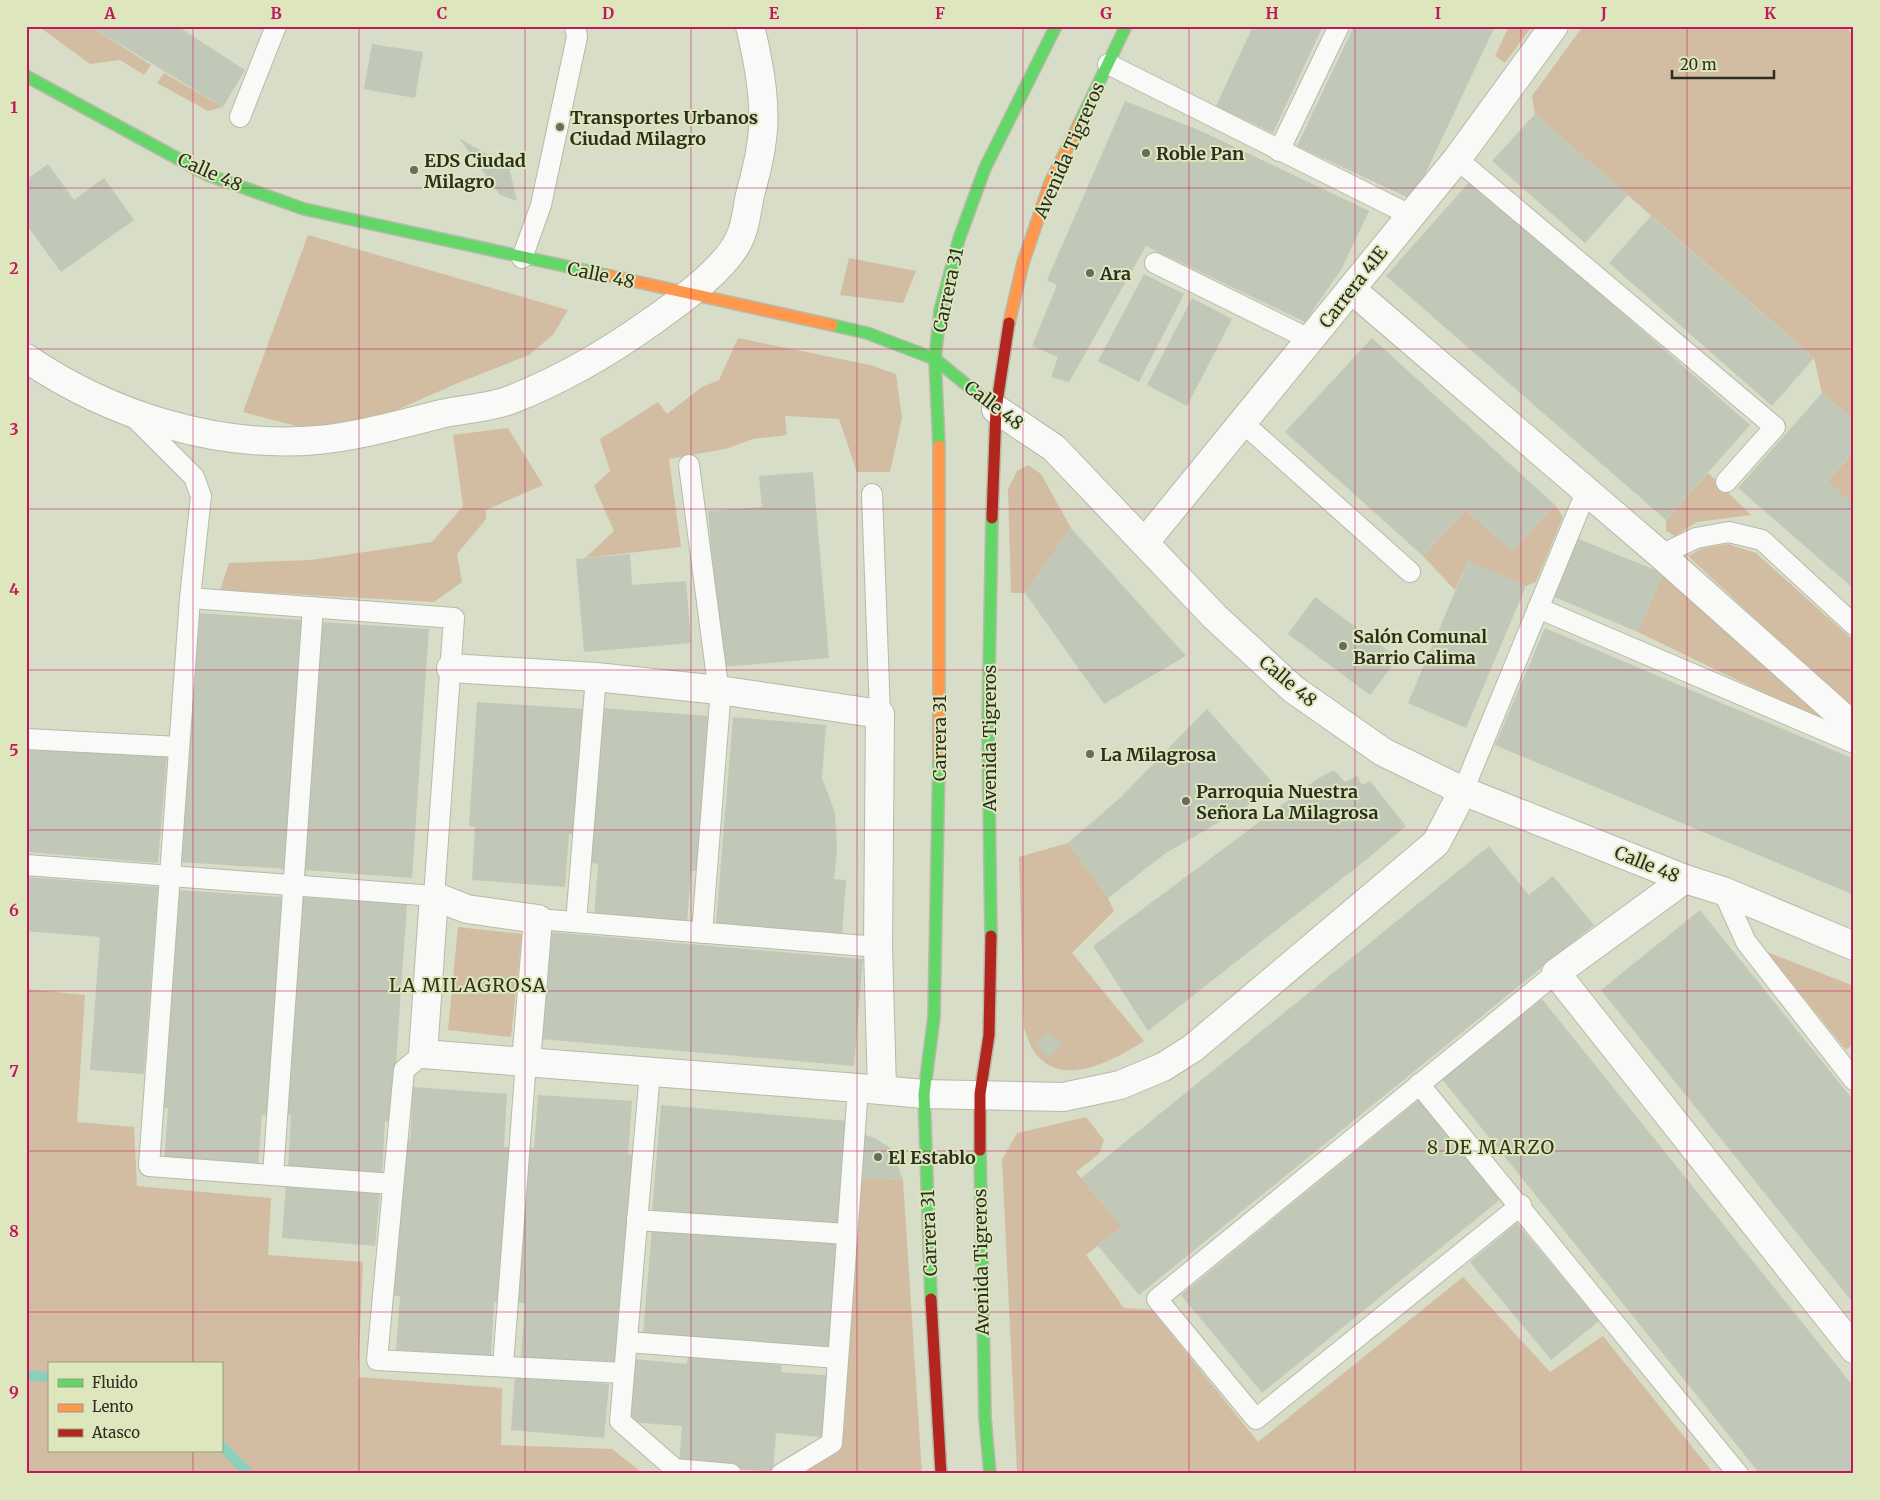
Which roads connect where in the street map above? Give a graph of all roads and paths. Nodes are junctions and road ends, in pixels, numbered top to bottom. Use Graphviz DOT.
graph roads {
  1 [pos="276,26"];
  2 [pos="575,26"];
  3 [pos="750,26"];
  4 [pos="1126,26"];
  5 [pos="1339,26"];
  6 [pos="1554,26"];
  7 [pos="1054,27"];
  8 [pos="1108,64"];
  9 [pos="26,76"];
  10 [pos="240,117"];
  11 [pos="1279,151"];
  12 [pos="1457,158"];
  13 [pos="1410,215"];
  14 [pos="522,258"];
  15 [pos="1155,263"];
  16 [pos="1351,289"];
  17 [pos="691,293"];
  18 [pos="1310,340"];
  19 [pos="26,358"];
  20 [pos="936,359"];
  21 [pos="996,408"];
  22 [pos="128,412"];
  23 [pos="1242,422"];
  24 [pos="689,465"];
  25 [pos="1726,482"];
  26 [pos="1586,492"];
  27 [pos="872,494"];
  28 [pos="1145,542"];
  29 [pos="1660,555"];
  30 [pos="1410,572"];
  31 [pos="190,598"];
  32 [pos="313,607"];
  33 [pos="1538,608"];
  34 [pos="1854,624"];
  35 [pos="451,668"];
  36 [pos="596,677"];
  37 [pos="719,690"];
  38 [pos="880,714"];
  39 [pos="1854,727"];
  40 [pos="26,739"];
  41 [pos="1854,742"];
  42 [pos="179,747"];
  43 [pos="1463,791"];
  44 [pos="26,865"];
  45 [pos="169,876"];
  46 [pos="1685,879"];
  47 [pos="294,885"];
  48 [pos="1722,891"];
  49 [pos="434,896"];
  50 [pos="538,919"];
  51 [pos="576,922"];
  52 [pos="702,932"];
  53 [pos="1854,946"];
  54 [pos="878,947"];
  55 [pos="1556,973"];
  56 [pos="423,1054"];
  57 [pos="526,1062"];
  58 [pos="650,1072"];
  59 [pos="1854,1080"];
  60 [pos="1419,1084"];
  61 [pos="870,1088"];
  62 [pos="924,1094"];
  63 [pos="980,1094"];
  64 [pos="273,1175"];
  65 [pos="393,1184"];
  66 [pos="1520,1205"];
  67 [pos="638,1220"];
  68 [pos="848,1234"];
  69 [pos="627,1342"];
  70 [pos="1854,1349"];
  71 [pos="838,1358"];
  72 [pos="503,1366"];
  73 [pos="624,1373"];
  74 [pos="731,1474"];
  75 [pos="781,1474"];
  76 [pos="941,1474"];
  77 [pos="990,1474"];
  78 [pos="1738,1474"];
  1 -- 10 [label="lane"];
  2 -- 14 [label="lane"];
  3 -- 17 [label="street"];
  4 -- 8 [label="main road, Avenida Tigreros"];
  5 -- 11 [label="lane"];
  6 -- 12 [label="street, Carrera 41E"];
  7 -- 20 [label="main road, Carrera 31"];
  8 -- 11 [label="lane"];
  8 -- 21 [label="main road, Avenida Tigreros"];
  9 -- 14 [label="main road, Calle 48"];
  11 -- 13 [label="lane"];
  12 -- 13 [label="street, Carrera 41E"];
  12 -- 25 [label="lane"];
  13 -- 16 [label="street, Carrera 41E"];
  14 -- 17 [label="main road, Calle 48"];
  15 -- 18 [label="lane"];
  16 -- 18 [label="street, Carrera 41E"];
  16 -- 26 [label="street"];
  17 -- 20 [label="main road, Calle 48"];
  17 -- 22 [label="street"];
  18 -- 23 [label="street, Carrera 41E"];
  19 -- 22 [label="street"];
  20 -- 21 [label="main road, Calle 48"];
  20 -- 62 [label="main road, Carrera 31"];
  21 -- 28 [label="street, Calle 48"];
  21 -- 63 [label="main road, Avenida Tigreros"];
  22 -- 31 [label="lane"];
  23 -- 28 [label="street, Carrera 41E"];
  23 -- 30 [label="lane"];
  24 -- 37 [label="lane"];
  26 -- 29 [label="street"];
  26 -- 33 [label="lane"];
  27 -- 38 [label="lane"];
  28 -- 43 [label="street, Calle 48"];
  29 -- 34 [label="lane"];
  29 -- 39 [label="street"];
  31 -- 32 [label="lane"];
  31 -- 42 [label="lane"];
  32 -- 35 [label="lane"];
  32 -- 47 [label="lane"];
  33 -- 41 [label="lane"];
  33 -- 43 [label="lane"];
  35 -- 36 [label="street"];
  35 -- 49 [label="lane"];
  36 -- 37 [label="street"];
  36 -- 51 [label="lane"];
  37 -- 38 [label="street"];
  37 -- 52 [label="lane"];
  38 -- 54 [label="street"];
  40 -- 42 [label="lane"];
  42 -- 45 [label="lane"];
  43 -- 46 [label="street, Calle 48"];
  43 -- 63 [label="street"];
  44 -- 45 [label="lane"];
  45 -- 47 [label="lane"];
  45 -- 64 [label="lane"];
  46 -- 48 [label="street, Calle 48"];
  46 -- 55 [label="street"];
  47 -- 49 [label="lane"];
  47 -- 64 [label="lane"];
  48 -- 53 [label="street, Calle 48"];
  48 -- 59 [label="lane"];
  49 -- 50 [label="street"];
  49 -- 56 [label="street"];
  50 -- 51 [label="lane"];
  50 -- 57 [label="street"];
  51 -- 52 [label="lane"];
  52 -- 54 [label="lane"];
  54 -- 61 [label="street"];
  55 -- 60 [label="lane"];
  55 -- 70 [label="street"];
  56 -- 57 [label="street"];
  56 -- 65 [label="lane"];
  57 -- 58 [label="street"];
  57 -- 72 [label="lane"];
  58 -- 61 [label="street"];
  58 -- 67 [label="lane"];
  60 -- 66 [label="lane"];
  60 -- 66 [label="lane"];
  61 -- 62 [label="street"];
  61 -- 68 [label="lane"];
  62 -- 63 [label="street"];
  62 -- 76 [label="main road, Carrera 31"];
  63 -- 77 [label="main road, Avenida Tigreros"];
  64 -- 65 [label="lane"];
  65 -- 72 [label="lane"];
  66 -- 78 [label="lane"];
  67 -- 68 [label="lane"];
  67 -- 69 [label="lane"];
  68 -- 71 [label="lane"];
  69 -- 71 [label="lane"];
  69 -- 73 [label="lane"];
  71 -- 75 [label="lane"];
  72 -- 73 [label="lane"];
  73 -- 74 [label="lane"];
}
